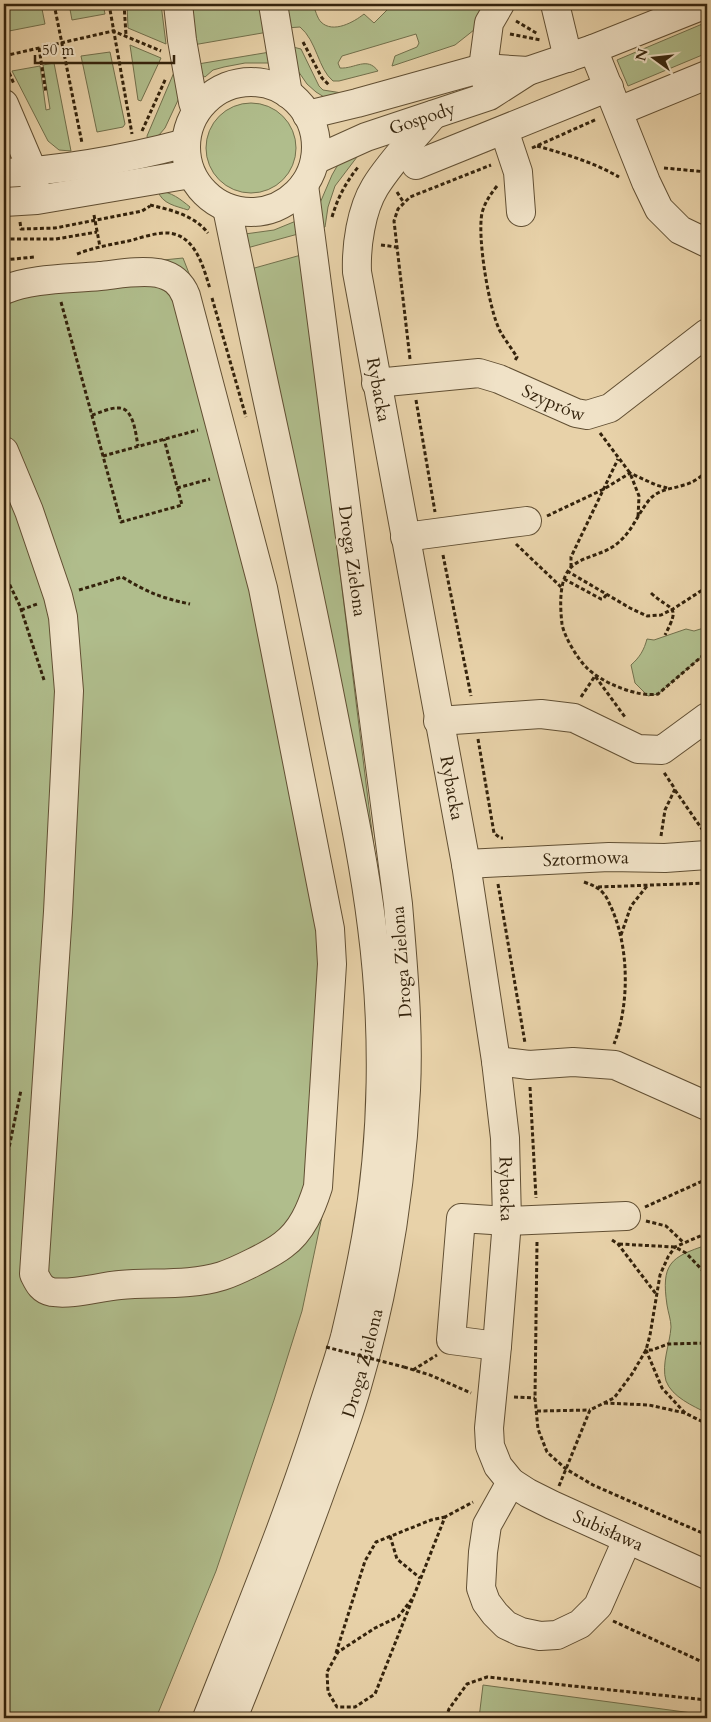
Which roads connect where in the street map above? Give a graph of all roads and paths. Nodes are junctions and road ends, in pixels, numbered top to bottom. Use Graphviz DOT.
graph roads {
  1 [pos="54,4"];
  2 [pos="109,4"];
  3 [pos="124,4"];
  4 [pos="178,4"];
  5 [pos="273,4"];
  6 [pos="555,4"];
  7 [pos="706,4"];
  8 [pos="512,15"];
  9 [pos="511,30"];
  10 [pos="113,31"];
  11 [pos="126,36"];
  12 [pos="298,40"];
  13 [pos="62,43"];
  14 [pos="39,48"];
  15 [pos="593,49"];
  16 [pos="164,52"];
  17 [pos="4,56"];
  18 [pos="568,58"];
  19 [pos="483,68"];
  20 [pos="169,70"];
  21 [pos="528,72"];
  22 [pos="707,76"];
  23 [pos="335,87"];
  24 [pos="46,93"];
  25 [pos="288,94"];
  26 [pos="489,96"];
  27 [pos="614,99"];
  28 [pos="4,104"];
  29 [pos="196,111"];
  30 [pos="307,115"];
  31 [pos="433,115"];
  32 [pos="504,130"];
  33 [pos="142,132"];
  34 [pos="132,137"];
  35 [pos="82,140"];
  36 [pos="186,143"];
  37 [pos="523,158"];
  38 [pos="314,160"];
  39 [pos="639,163"];
  40 [pos="361,164"];
  41 [pos="416,165"];
  42 [pos="33,172"];
  43 [pos="707,172"];
  44 [pos="4,174"];
  45 [pos="191,174"];
  46 [pos="304,185"];
  47 [pos="653,197"];
  48 [pos="142,204"];
  49 [pos="150,205"];
  50 [pos="227,208"];
  51 [pos="33,210"];
  52 [pos="521,212"];
  53 [pos="12,214"];
  54 [pos="94,215"];
  55 [pos="95,221"];
  56 [pos="330,224"];
  57 [pos="97,232"];
  58 [pos="4,239"];
  59 [pos="213,241"];
  60 [pos="707,243"];
  61 [pos="55,280"];
  62 [pos="4,290"];
  63 [pos="707,333"];
  64 [pos="412,379"];
  65 [pos="499,379"];
  66 [pos="376,383"];
  67 [pos="92,415"];
  68 [pos="247,421"];
  69 [pos="220,424"];
  70 [pos="597,428"];
  71 [pos="164,439"];
  72 [pos="138,446"];
  73 [pos="4,451"];
  74 [pos="103,456"];
  75 [pos="618,459"];
  76 [pos="233,472"];
  77 [pos="707,472"];
  78 [pos="630,473"];
  79 [pos="177,488"];
  80 [pos="668,488"];
  81 [pos="604,489"];
  82 [pos="638,518"];
  83 [pos="527,521"];
  84 [pos="493,525"];
  85 [pos="438,532"];
  86 [pos="405,537"];
  87 [pos="571,567"];
  88 [pos="567,571"];
  89 [pos="4,572"];
  90 [pos="564,579"];
  91 [pos="561,587"];
  92 [pos="707,587"];
  93 [pos="651,593"];
  94 [pos="607,594"];
  95 [pos="58,596"];
  96 [pos="190,604"];
  97 [pos="673,609"];
  98 [pos="21,610"];
  99 [pos="665,635"];
  100 [pos="707,652"];
  101 [pos="44,689"];
  102 [pos="707,717"];
  103 [pos="475,719"];
  104 [pos="438,721"];
  105 [pos="675,789"];
  106 [pos="707,837"];
  107 [pos="510,838"];
  108 [pos="707,856"];
  109 [pos="466,864"];
  110 [pos="582,881"];
  111 [pos="507,883"];
  112 [pos="707,883"];
  113 [pos="647,885"];
  114 [pos="597,887"];
  115 [pos="620,935"];
  116 [pos="496,1061"];
  117 [pos="606,1063"];
  118 [pos="528,1065"];
  119 [pos="22,1088"];
  120 [pos="707,1106"];
  121 [pos="4,1172"];
  122 [pos="707,1179"];
  123 [pos="626,1216"];
  124 [pos="538,1220"];
  125 [pos="507,1221"];
  126 [pos="707,1234"];
  127 [pos="605,1236"];
  128 [pos="683,1242"];
  129 [pos="618,1244"];
  130 [pos="675,1247"];
  131 [pos="707,1275"];
  132 [pos="657,1295"];
  133 [pos="707,1343"];
  134 [pos="498,1346"];
  135 [pos="326,1347"];
  136 [pos="646,1350"];
  137 [pos="404,1367"];
  138 [pos="604,1403"];
  139 [pos="590,1410"];
  140 [pos="537,1411"];
  141 [pos="685,1412"];
  142 [pos="707,1424"];
  143 [pos="566,1469"];
  144 [pos="510,1482"];
  145 [pos="478,1499"];
  146 [pos="552,1506"];
  147 [pos="445,1517"];
  148 [pos="390,1536"];
  149 [pos="707,1536"];
  150 [pos="627,1540"];
  151 [pos="707,1575"];
  152 [pos="420,1578"];
  153 [pos="412,1599"];
  154 [pos="592,1612"];
  155 [pos="333,1660"];
  156 [pos="707,1664"];
  157 [pos="707,1700"];
  158 [pos="207,1718"];
  159 [pos="232,1718"];
  160 [pos="446,1718"];
  1 -- 13 [label="path"];
  2 -- 10 [label="path"];
  3 -- 11 [label="path"];
  4 -- 29 [label="street"];
  5 -- 25 [label="street"];
  6 -- 18 [label="street"];
  7 -- 15 [label="street, Gospody"];
  8 -- 9 [label="path"];
  8 -- 19 [label="street"];
  10 -- 11 [label="path"];
  10 -- 13 [label="path"];
  10 -- 34 [label="path"];
  11 -- 16 [label="path"];
  12 -- 23 [label="path"];
  13 -- 14 [label="path"];
  13 -- 35 [label="path"];
  14 -- 17 [label="path"];
  14 -- 24 [label="path"];
  15 -- 18 [label="street, Gospody"];
  15 -- 27 [label="street"];
  18 -- 21 [label="street, Gospody"];
  19 -- 21 [label="street, Gospody"];
  19 -- 26 [label="street"];
  19 -- 30 [label="street, Gospody"];
  20 -- 33 [label="path"];
  21 -- 26 [label="street, Gospody"];
  22 -- 27 [label="street"];
  25 -- 29 [label="street"];
  25 -- 30 [label="street"];
  26 -- 31 [label="street, Gospody"];
  27 -- 32 [label="street"];
  27 -- 37 [label="path"];
  27 -- 39 [label="street"];
  28 -- 42 [label="street"];
  29 -- 36 [label="street"];
  30 -- 38 [label="street"];
  31 -- 38 [label="street, Gospody"];
  31 -- 66 [label="street, Rybacka"];
  32 -- 37 [label="street"];
  32 -- 41 [label="street"];
  36 -- 42 [label="street"];
  36 -- 45 [label="street"];
  37 -- 47 [label="path"];
  37 -- 52 [label="street"];
  37 -- 64 [label="path"];
  37 -- 65 [label="path"];
  38 -- 46 [label="street"];
  39 -- 43 [label="path"];
  39 -- 47 [label="street"];
  40 -- 56 [label="path"];
  42 -- 44 [label="street"];
  42 -- 51 [label="street"];
  45 -- 50 [label="street"];
  45 -- 51 [label="street"];
  46 -- 50 [label="street"];
  46 -- 159 [label="street, Droga Zielona"];
  47 -- 60 [label="street"];
  48 -- 49 [label="path"];
  49 -- 55 [label="path"];
  49 -- 59 [label="path"];
  50 -- 158 [label="street, Droga Zielona"];
  51 -- 53 [label="street"];
  51 -- 53 [label="path"];
  53 -- 55 [label="path"];
  54 -- 55 [label="path"];
  55 -- 57 [label="path"];
  57 -- 58 [label="path"];
  57 -- 68 [label="path"];
  61 -- 62 [label="street"];
  61 -- 67 [label="path"];
  61 -- 69 [label="street"];
  63 -- 65 [label="street, Szyprów"];
  64 -- 65 [label="street, Szyprów"];
  64 -- 66 [label="street, Szyprów"];
  64 -- 85 [label="path"];
  66 -- 86 [label="street, Rybacka"];
  67 -- 72 [label="path"];
  67 -- 74 [label="path"];
  69 -- 71 [label="path"];
  69 -- 76 [label="street"];
  70 -- 75 [label="path"];
  71 -- 72 [label="path"];
  71 -- 79 [label="path"];
  72 -- 74 [label="path"];
  73 -- 95 [label="street"];
  74 -- 79 [label="path"];
  75 -- 78 [label="path"];
  75 -- 81 [label="path"];
  76 -- 79 [label="path"];
  76 -- 95 [label="street"];
  77 -- 80 [label="path"];
  78 -- 80 [label="path"];
  78 -- 81 [label="path"];
  78 -- 82 [label="path"];
  80 -- 82 [label="path"];
  81 -- 83 [label="path"];
  81 -- 87 [label="path"];
  82 -- 87 [label="path"];
  83 -- 84 [label="street"];
  84 -- 85 [label="street"];
  84 -- 91 [label="path"];
  85 -- 86 [label="street"];
  85 -- 103 [label="path"];
  86 -- 104 [label="street, Rybacka"];
  87 -- 88 [label="path"];
  88 -- 90 [label="path"];
  88 -- 94 [label="path"];
  89 -- 98 [label="path"];
  90 -- 91 [label="path"];
  90 -- 94 [label="path"];
  91 -- 100 [label="path"];
  92 -- 97 [label="path"];
  93 -- 97 [label="path"];
  94 -- 97 [label="path"];
  95 -- 96 [label="path"];
  95 -- 98 [label="path"];
  97 -- 99 [label="path"];
  98 -- 101 [label="path"];
  102 -- 103 [label="street"];
  103 -- 104 [label="street"];
  103 -- 107 [label="path"];
  104 -- 109 [label="street, Rybacka"];
  105 -- 106 [label="path"];
  108 -- 109 [label="street, Sztormowa"];
  109 -- 116 [label="street, Rybacka"];
  110 -- 114 [label="path"];
  111 -- 118 [label="path"];
  112 -- 113 [label="path"];
  113 -- 114 [label="path"];
  113 -- 115 [label="path"];
  114 -- 115 [label="path"];
  115 -- 117 [label="path"];
  116 -- 118 [label="street"];
  116 -- 125 [label="street, Rybacka"];
  117 -- 118 [label="street"];
  117 -- 120 [label="street"];
  118 -- 124 [label="path"];
  119 -- 121 [label="path"];
  122 -- 123 [label="path"];
  123 -- 124 [label="street"];
  123 -- 128 [label="path"];
  124 -- 125 [label="street"];
  124 -- 140 [label="path"];
  125 -- 134 [label="street, Rybacka"];
  125 -- 134 [label="street"];
  126 -- 128 [label="path"];
  127 -- 129 [label="path"];
  128 -- 130 [label="path"];
  129 -- 130 [label="path"];
  129 -- 132 [label="path"];
  130 -- 131 [label="path"];
  130 -- 132 [label="path"];
  132 -- 136 [label="path"];
  133 -- 136 [label="path"];
  134 -- 144 [label="street, Rybacka"];
  135 -- 137 [label="path, bridge"];
  136 -- 138 [label="path"];
  136 -- 141 [label="path"];
  138 -- 139 [label="path"];
  138 -- 141 [label="path"];
  139 -- 140 [label="path"];
  139 -- 143 [label="path"];
  140 -- 143 [label="path"];
  141 -- 142 [label="path"];
  143 -- 146 [label="path"];
  143 -- 149 [label="path"];
  144 -- 146 [label="street, Subisława"];
  144 -- 154 [label="street"];
  145 -- 147 [label="path"];
  146 -- 150 [label="street, Subisława"];
  147 -- 148 [label="path"];
  147 -- 152 [label="path"];
  148 -- 152 [label="path"];
  148 -- 155 [label="path"];
  150 -- 151 [label="street, Subisława"];
  150 -- 154 [label="street"];
  152 -- 153 [label="path"];
  153 -- 155 [label="path"];
  153 -- 155 [label="path"];
  154 -- 156 [label="path"];
  157 -- 160 [label="path"];
}
